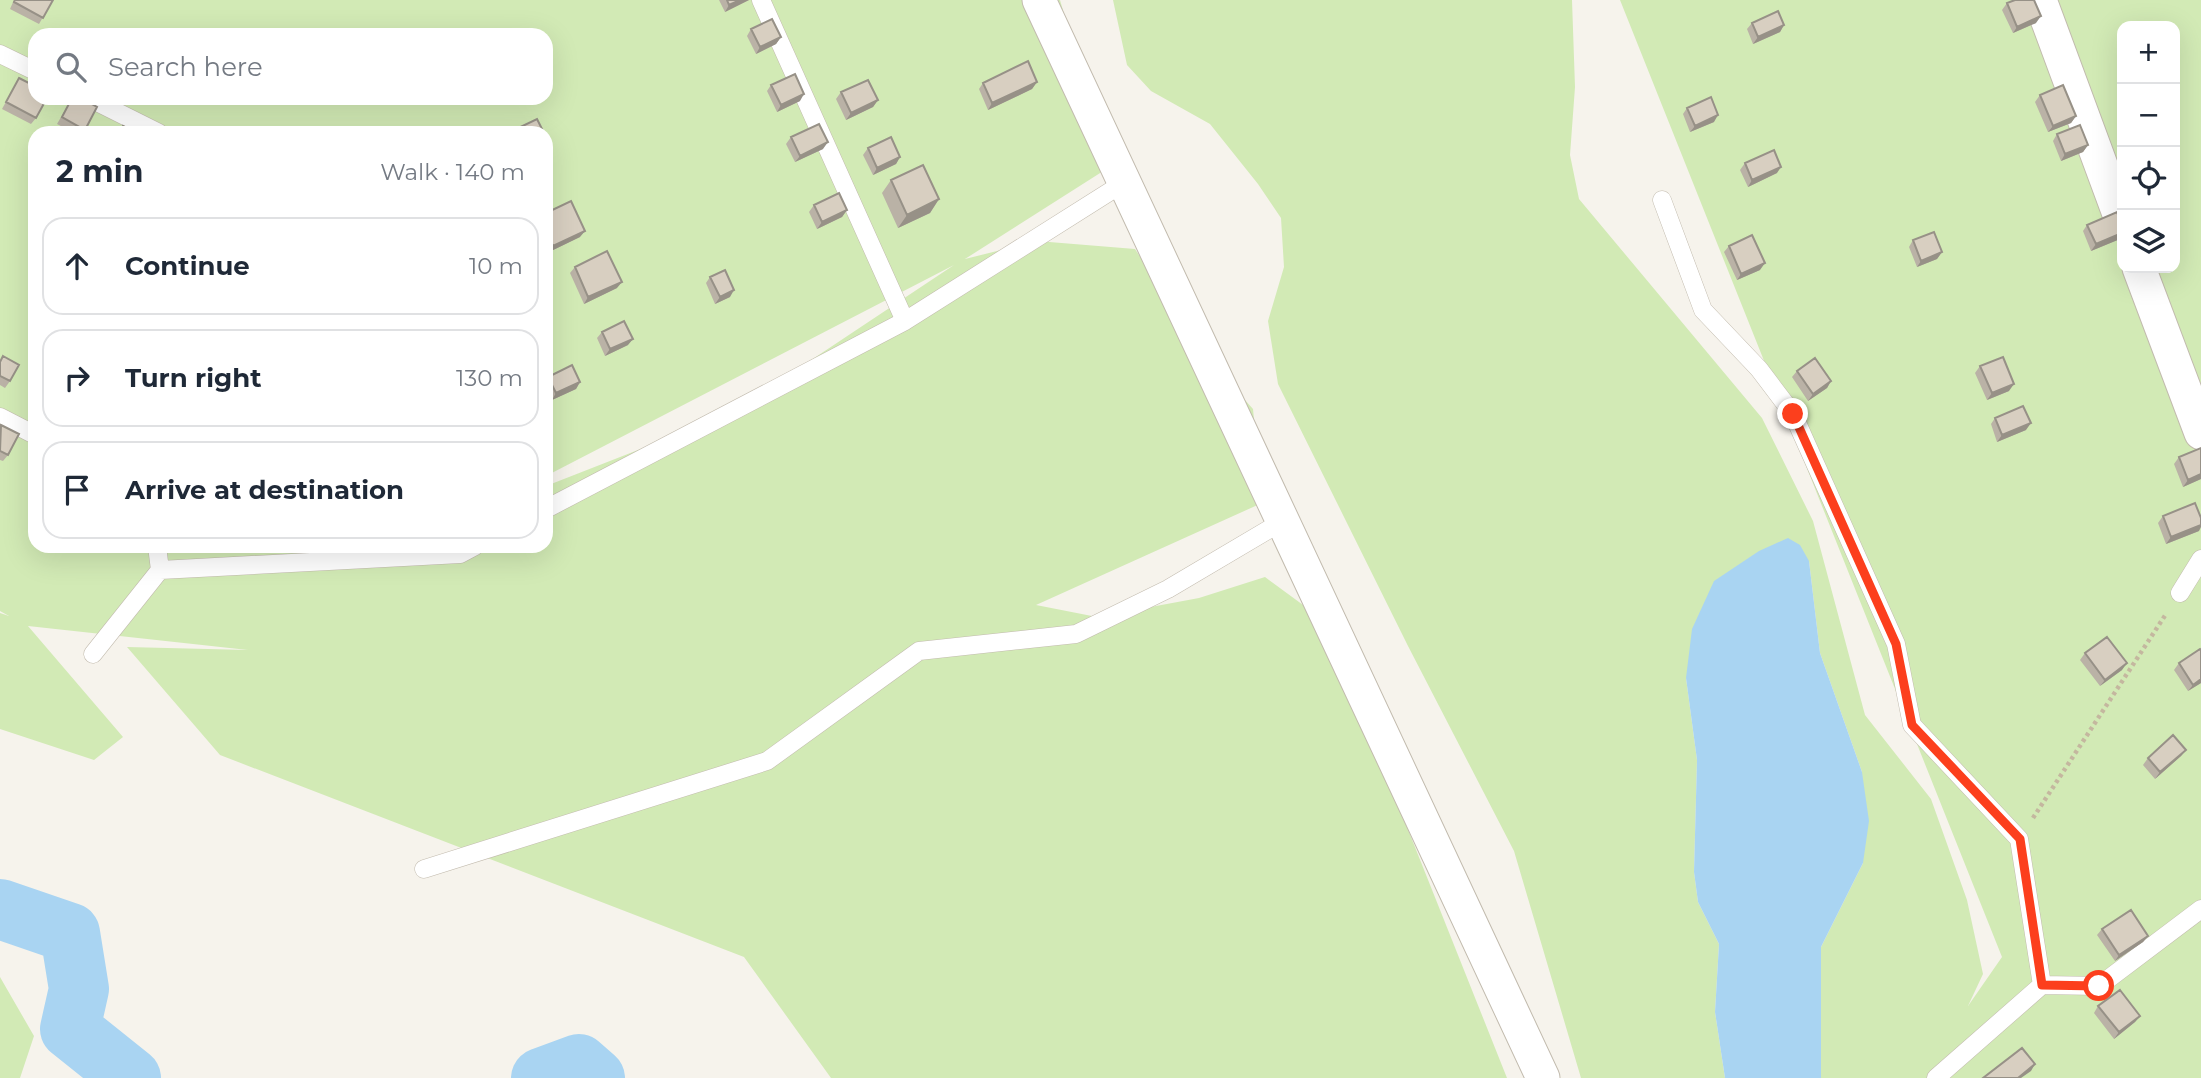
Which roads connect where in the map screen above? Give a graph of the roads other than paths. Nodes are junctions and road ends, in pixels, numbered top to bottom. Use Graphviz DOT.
graph roads {
  1 [pos="761,0"];
  2 [pos="1039,0"];
  3 [pos="2040,0"];
  4 [pos="0,54"];
  5 [pos="28,68"];
  6 [pos="103,105"];
  7 [pos="145,126"];
  8 [pos="1125,182"];
  9 [pos="1662,200"];
  10 [pos="2118,210"];
  11 [pos="2141,273"];
  12 [pos="905,321"];
  13 [pos="0,417"];
  14 [pos="28,431"];
  15 [pos="2201,433"];
  16 [pos="553,505"];
  17 [pos="1283,520"];
  18 [pos="158,553"];
  19 [pos="462,553"];
  20 [pos="2201,559"];
  21 [pos="160,570"];
  22 [pos="2180,593"];
  23 [pos="93,654"];
  24 [pos="424,869"];
  25 [pos="2201,909"];
  26 [pos="2042,985"];
  27 [pos="1543,1078"];
  28 [pos="1936,1078"];
  1 -- 12 [label="lane"];
  2 -- 8 [label="street"];
  3 -- 10 [label="street"];
  4 -- 5 [label="lane"];
  6 -- 7 [label="lane"];
  8 -- 12 [label="lane"];
  8 -- 17 [label="street"];
  9 -- 26 [label="lane"];
  11 -- 15 [label="street"];
  12 -- 16 [label="lane"];
  13 -- 14 [label="lane"];
  17 -- 24 [label="lane"];
  17 -- 27 [label="street"];
  18 -- 21 [label="lane"];
  19 -- 21 [label="lane"];
  20 -- 22 [label="lane"];
  21 -- 23 [label="lane"];
  25 -- 26 [label="lane"];
  26 -- 28 [label="lane"];
}
